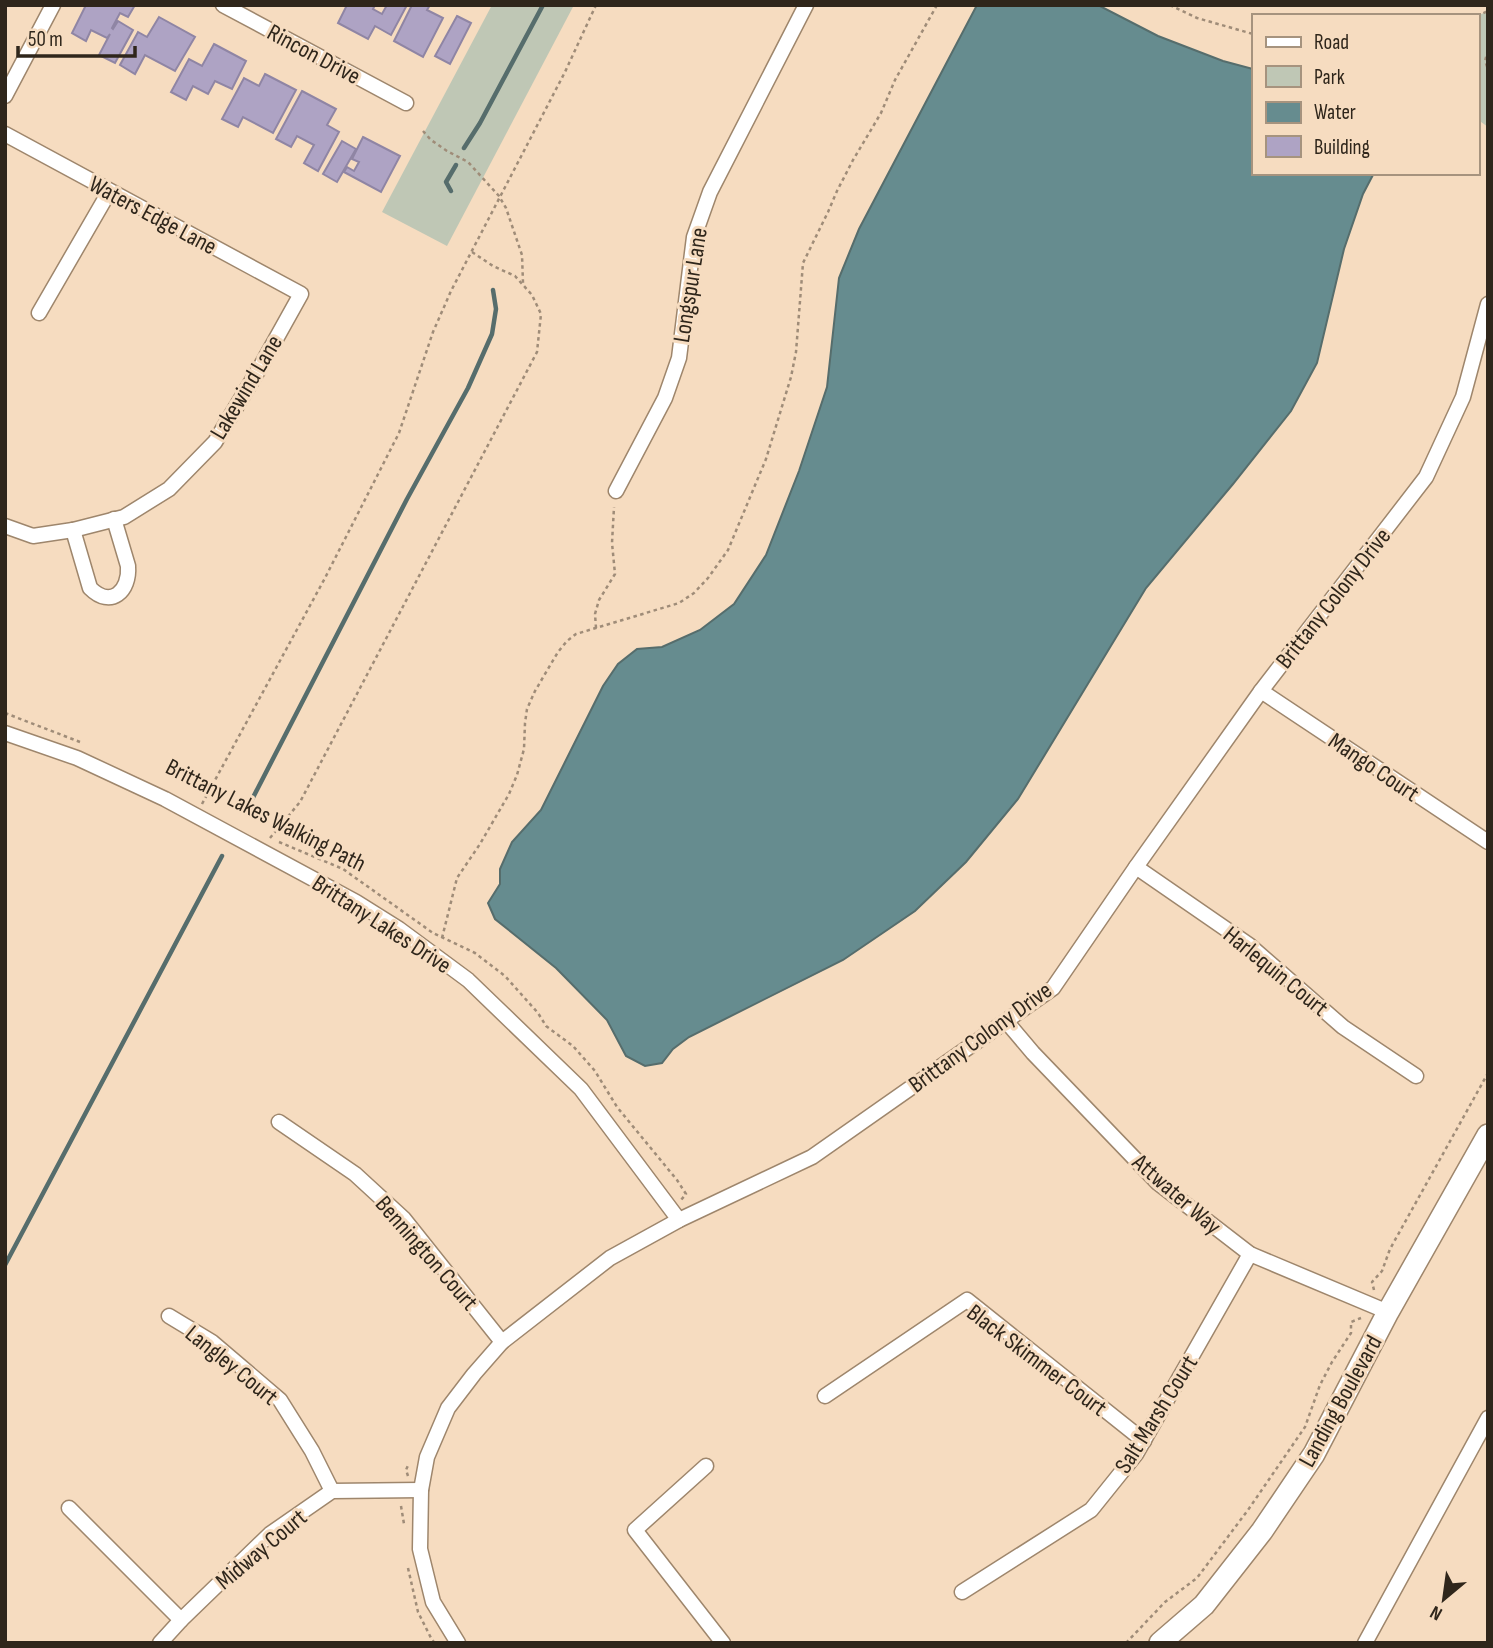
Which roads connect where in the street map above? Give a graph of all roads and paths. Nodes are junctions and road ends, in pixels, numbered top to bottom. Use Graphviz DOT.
graph roads {
  1 [pos="54,5"];
  2 [pos="223,5"];
  3 [pos="596,5"];
  4 [pos="806,5"];
  5 [pos="937,5"];
  6 [pos="1170,5"];
  7 [pos="1252,34"];
  8 [pos="1488,50"];
  9 [pos="1488,69"];
  10 [pos="5,96"];
  11 [pos="406,103"];
  12 [pos="423,131"];
  13 [pos="5,134"];
  14 [pos="110,192"];
  15 [pos="499,196"];
  16 [pos="471,251"];
  17 [pos="523,286"];
  18 [pos="301,294"];
  19 [pos="1488,304"];
  20 [pos="39,313"];
  21 [pos="617,491"];
  22 [pos="114,519"];
  23 [pos="5,526"];
  24 [pos="73,530"];
  25 [pos="596,628"];
  26 [pos="1261,691"];
  27 [pos="5,713"];
  28 [pos="5,733"];
  29 [pos="89,747"];
  30 [pos="202,804"];
  31 [pos="1488,842"];
  32 [pos="1136,867"];
  33 [pos="442,937"];
  34 [pos="438,957"];
  35 [pos="1006,1021"];
  36 [pos="1488,1073"];
  37 [pos="1416,1076"];
  38 [pos="279,1122"];
  39 [pos="1488,1135"];
  40 [pos="669,1207"];
  41 [pos="679,1220"];
  42 [pos="1250,1254"];
  43 [pos="1368,1304"];
  44 [pos="1388,1312"];
  45 [pos="170,1316"];
  46 [pos="502,1342"];
  47 [pos="825,1396"];
  48 [pos="1488,1418"];
  49 [pos="1144,1441"];
  50 [pos="412,1455"];
  51 [pos="706,1466"];
  52 [pos="413,1490"];
  53 [pos="332,1492"];
  54 [pos="69,1508"];
  55 [pos="405,1527"];
  56 [pos="408,1568"];
  57 [pos="962,1592"];
  58 [pos="181,1620"];
  59 [pos="160,1643"];
  60 [pos="435,1643"];
  61 [pos="458,1643"];
  62 [pos="723,1643"];
  63 [pos="1126,1643"];
  64 [pos="1160,1643"];
  65 [pos="1365,1643"];
  1 -- 10 [label="street"];
  2 -- 11 [label="street, Rincon Drive"];
  3 -- 15 [label="path"];
  4 -- 21 [label="street, Longspur Lane"];
  5 -- 25 [label="path"];
  6 -- 7 [label="path"];
  8 -- 9 [label="path"];
  12 -- 15 [label="path"];
  13 -- 14 [label="street, Waters Edge Lane"];
  14 -- 18 [label="street, Waters Edge Lane"];
  14 -- 20 [label="street"];
  15 -- 16 [label="path"];
  15 -- 17 [label="path"];
  16 -- 17 [label="path"];
  16 -- 30 [label="path"];
  17 -- 33 [label="path, Brittany Lakes Walking Path"];
  18 -- 22 [label="street, Lakewind Lane"];
  19 -- 26 [label="street, Brittany Colony Drive"];
  21 -- 25 [label="path"];
  22 -- 24 [label="street, Lakewind Lane"];
  22 -- 24 [label="street"];
  23 -- 24 [label="street, Lakewind Lane"];
  25 -- 33 [label="path"];
  26 -- 31 [label="street, Mango Court"];
  26 -- 32 [label="street, Brittany Colony Drive"];
  27 -- 29 [label="path"];
  28 -- 34 [label="street, Brittany Lakes Drive"];
  32 -- 35 [label="street, Brittany Colony Drive"];
  32 -- 37 [label="street, Harlequin Court"];
  33 -- 34 [label="path"];
  33 -- 40 [label="path, Brittany Lakes Walking Path"];
  34 -- 40 [label="street, Brittany Lakes Drive"];
  35 -- 41 [label="street, Brittany Colony Drive"];
  35 -- 42 [label="street, Attwater Way"];
  36 -- 43 [label="path"];
  38 -- 46 [label="street, Bennington Court"];
  39 -- 44 [label="street, Landing Boulevard"];
  40 -- 41 [label="street, Brittany Lakes Drive"];
  41 -- 46 [label="street, Brittany Colony Drive"];
  42 -- 43 [label="street, Attwater Way"];
  42 -- 49 [label="street, Salt Marsh Court"];
  43 -- 44 [label="street, Attwater Way"];
  43 -- 63 [label="path"];
  44 -- 64 [label="street, Landing Boulevard"];
  45 -- 53 [label="street, Langley Court"];
  46 -- 52 [label="street, Brittany Colony Drive"];
  47 -- 49 [label="street, Black Skimmer Court"];
  48 -- 65 [label="street"];
  49 -- 57 [label="street, Salt Marsh Court"];
  50 -- 52 [label="path"];
  51 -- 62 [label="street"];
  52 -- 53 [label="street, Midway Court"];
  52 -- 55 [label="path"];
  52 -- 61 [label="street, Brittany Colony Drive"];
  53 -- 58 [label="street, Midway Court"];
  54 -- 58 [label="street"];
  56 -- 60 [label="path"];
  58 -- 59 [label="street, Midway Court"];
}
